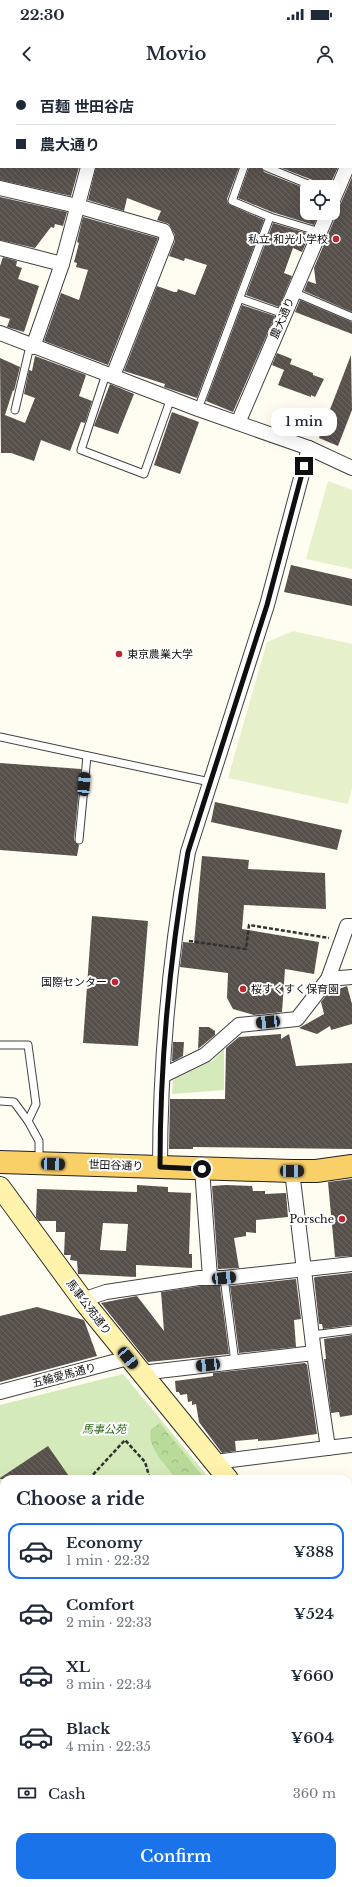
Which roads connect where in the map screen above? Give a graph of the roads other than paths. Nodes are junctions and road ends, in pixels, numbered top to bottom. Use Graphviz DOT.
graph roads {
  1 [pos="88,168"];
  2 [pos="244,168"];
  3 [pos="268,168"];
  4 [pos="347,168"];
  5 [pos="300,181"];
  6 [pos="340,183"];
  7 [pos="0,188"];
  8 [pos="77,206"];
  9 [pos="270,216"];
  10 [pos="325,220"];
  11 [pos="320,232"];
  12 [pos="0,248"];
  13 [pos="62,264"];
  14 [pos="293,292"];
  15 [pos="241,299"];
  16 [pos="284,314"];
  17 [pos="352,317"];
  18 [pos="0,333"];
  19 [pos="31,346"];
  20 [pos="109,375"];
  21 [pos="171,398"];
  22 [pos="198,409"];
  23 [pos="16,410"];
  24 [pos="238,423"];
  25 [pos="309,448"];
  26 [pos="352,468"];
  27 [pos="0,737"];
  28 [pos="87,756"];
  29 [pos="210,782"];
  30 [pos="79,840"];
  31 [pos="352,926"];
  32 [pos="352,977"];
  33 [pos="328,979"];
  34 [pos="0,1045"];
  35 [pos="164,1075"];
  36 [pos="0,1101"];
  37 [pos="28,1121"];
  38 [pos="0,1162"];
  39 [pos="39,1163"];
  40 [pos="352,1166"];
  41 [pos="160,1167"];
  42 [pos="202,1169"];
  43 [pos="292,1171"];
  44 [pos="0,1187"];
  45 [pos="352,1264"];
  46 [pos="305,1269"];
  47 [pos="210,1277"];
  48 [pos="224,1278"];
  49 [pos="85,1303"];
  50 [pos="352,1330"];
  51 [pos="312,1335"];
  52 [pos="314,1353"];
  53 [pos="235,1362"];
  54 [pos="134,1365"];
  55 [pos="0,1392"];
  56 [pos="352,1445"];
  57 [pos="328,1448"];
  58 [pos="215,1462"];
  59 [pos="225,1475"];
  1 -- 8 [label="street"];
  2 -- 9 [label="lane"];
  3 -- 5 [label="lane"];
  4 -- 6 [label="street"];
  7 -- 8 [label="street"];
  8 -- 13 [label="street"];
  8 -- 20 [label="street"];
  9 -- 11 [label="lane"];
  9 -- 15 [label="lane"];
  10 -- 11 [label="street, 農大通り"];
  11 -- 14 [label="street, 農大通り"];
  12 -- 13 [label="street"];
  13 -- 19 [label="street"];
  14 -- 16 [label="street, 農大通り"];
  14 -- 17 [label="lane"];
  15 -- 16 [label="lane"];
  15 -- 22 [label="lane"];
  16 -- 24 [label="street, 農大通り"];
  18 -- 19 [label="street"];
  19 -- 20 [label="street"];
  19 -- 23 [label="lane"];
  20 -- 21 [label="street"];
  20 -- 21 [label="lane"];
  21 -- 22 [label="street"];
  22 -- 24 [label="street"];
  24 -- 25 [label="street"];
  25 -- 26 [label="street"];
  25 -- 29 [label="street"];
  27 -- 28 [label="lane"];
  28 -- 29 [label="lane"];
  28 -- 30 [label="lane"];
  29 -- 35 [label="street"];
  31 -- 33 [label="street"];
  32 -- 33 [label="street"];
  33 -- 35 [label="street"];
  34 -- 37 [label="lane"];
  35 -- 41 [label="street"];
  36 -- 37 [label="lane"];
  37 -- 39 [label="lane"];
  38 -- 39 [label="main road, 世田谷通り"];
  39 -- 41 [label="main road, 世田谷通り"];
  40 -- 43 [label="main road, 世田谷通り"];
  41 -- 42 [label="main road, 世田谷通り"];
  42 -- 43 [label="main road, 世田谷通り"];
  42 -- 47 [label="street"];
  43 -- 46 [label="street"];
  44 -- 49 [label="street, 馬事公苑通り"];
  45 -- 46 [label="street"];
  46 -- 48 [label="street"];
  46 -- 51 [label="street"];
  47 -- 48 [label="street"];
  47 -- 49 [label="street"];
  48 -- 53 [label="lane"];
  49 -- 54 [label="street, 馬事公苑通り"];
  50 -- 51 [label="lane"];
  51 -- 52 [label="street"];
  52 -- 53 [label="street, 五輪愛馬通り"];
  52 -- 57 [label="street"];
  53 -- 54 [label="street, 五輪愛馬通り"];
  54 -- 55 [label="street, 五輪愛馬通り"];
  54 -- 58 [label="street, 馬事公苑通り"];
  56 -- 57 [label="street"];
  57 -- 58 [label="street"];
  58 -- 59 [label="street, 馬事公苑通り"];
}
